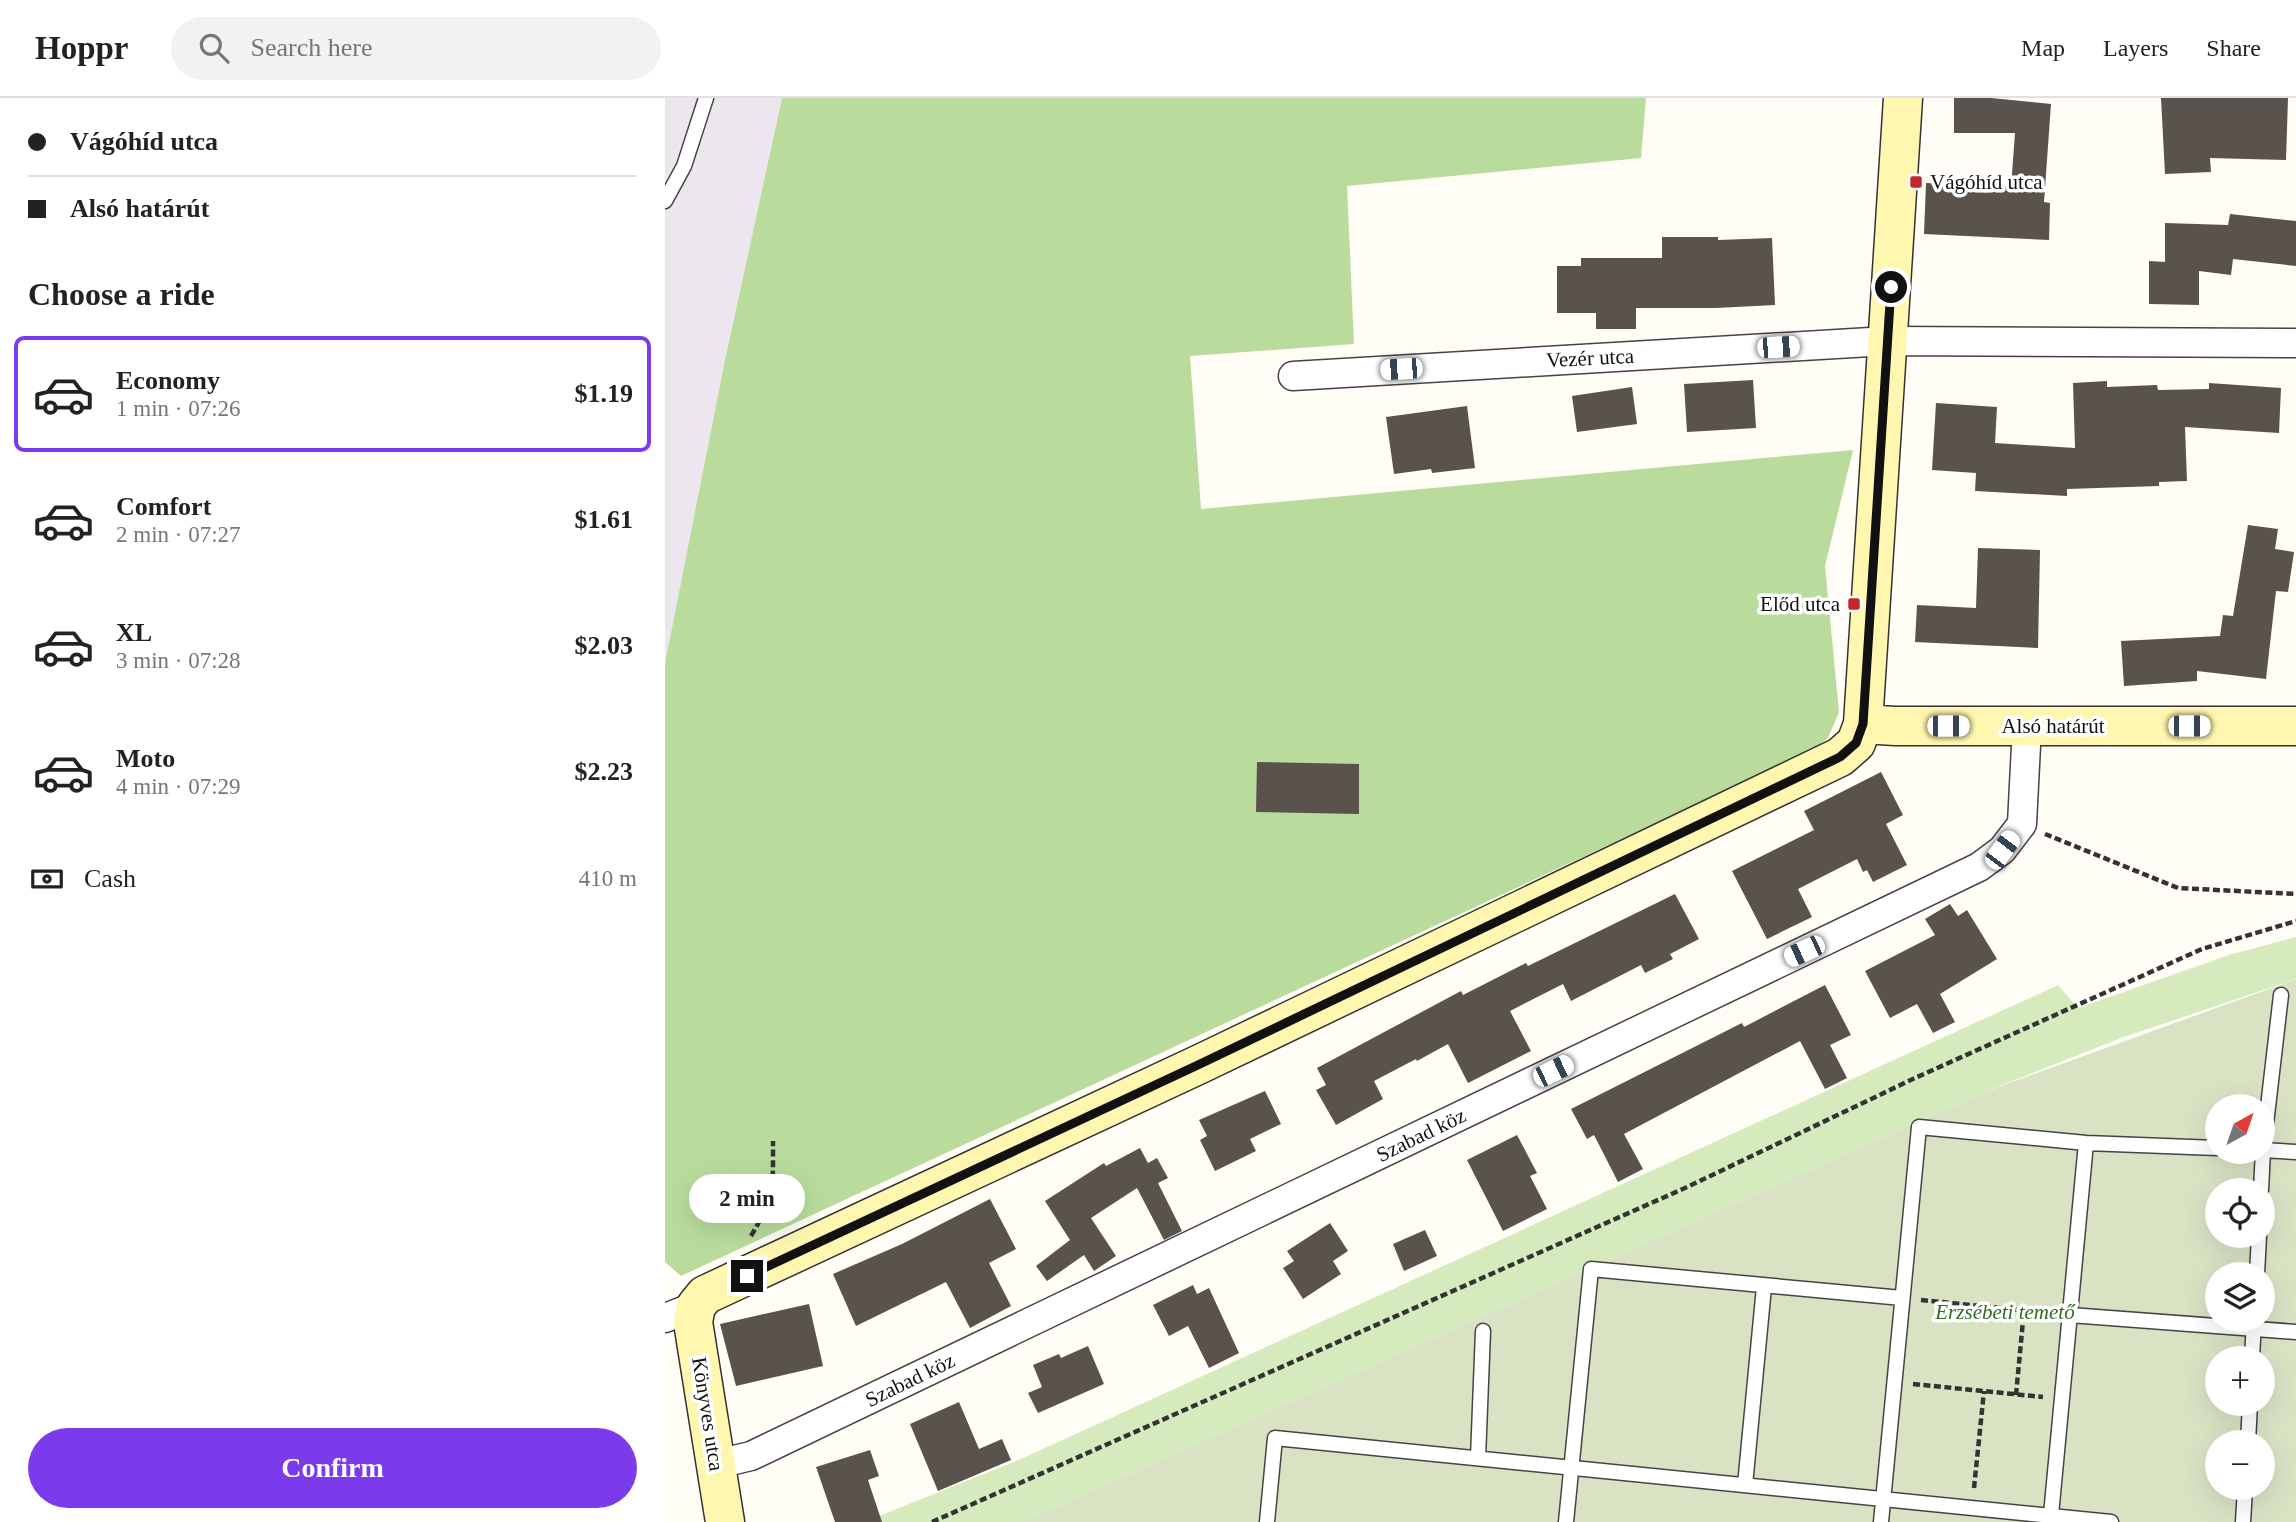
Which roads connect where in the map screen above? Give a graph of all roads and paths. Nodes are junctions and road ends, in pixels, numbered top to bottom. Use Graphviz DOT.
graph roads {
  1 [pos="706,98"];
  2 [pos="1903,98"];
  3 [pos="665,201"];
  4 [pos="1887,341"];
  5 [pos="2296,343"];
  6 [pos="1293,376"];
  7 [pos="1863,724"];
  8 [pos="2028,726"];
  9 [pos="2296,726"];
  10 [pos="2022,824"];
  11 [pos="2296,894"];
  12 [pos="2296,921"];
  13 [pos="2281,995"];
  14 [pos="2270,1094"];
  15 [pos="773,1140"];
  16 [pos="2086,1143"];
  17 [pos="2205,1148"];
  18 [pos="2275,1151"];
  19 [pos="2296,1152"];
  20 [pos="745,1247"];
  21 [pos="1764,1287"];
  22 [pos="1902,1298"];
  23 [pos="2024,1310"];
  24 [pos="680,1312"];
  25 [pos="2070,1315"];
  26 [pos="2205,1322"];
  27 [pos="2275,1328"];
  28 [pos="1483,1331"];
  29 [pos="2296,1332"];
  30 [pos="1894,1382"];
  31 [pos="1984,1391"];
  32 [pos="2016,1395"];
  33 [pos="2062,1399"];
  34 [pos="1478,1458"];
  35 [pos="717,1464"];
  36 [pos="1571,1468"];
  37 [pos="1745,1485"];
  38 [pos="1883,1499"];
  39 [pos="2244,1500"];
  40 [pos="1973,1507"];
  41 [pos="2051,1515"];
  42 [pos="726,1522"];
  43 [pos="932,1522"];
  44 [pos="1267,1522"];
  45 [pos="1566,1522"];
  46 [pos="1881,1522"];
  47 [pos="2111,1522"];
  48 [pos="2243,1522"];
  1 -- 3 [label="lane"];
  2 -- 4 [label="street"];
  4 -- 5 [label="street"];
  4 -- 6 [label="street, Vezér utca"];
  4 -- 7 [label="street"];
  7 -- 8 [label="street, Alsó határút"];
  7 -- 24 [label="street"];
  8 -- 9 [label="street, Alsó határút"];
  8 -- 10 [label="street"];
  10 -- 11 [label="path"];
  10 -- 35 [label="street, Szabad köz"];
  12 -- 43 [label="path"];
  13 -- 14 [label="lane"];
  15 -- 20 [label="path"];
  16 -- 17 [label="lane"];
  16 -- 22 [label="lane"];
  16 -- 25 [label="lane"];
  18 -- 19 [label="lane"];
  21 -- 22 [label="lane"];
  21 -- 36 [label="lane"];
  21 -- 37 [label="lane"];
  22 -- 23 [label="path"];
  22 -- 30 [label="lane"];
  23 -- 25 [label="path"];
  23 -- 32 [label="path"];
  24 -- 35 [label="street, Könyves utca"];
  25 -- 26 [label="lane"];
  25 -- 33 [label="lane"];
  27 -- 29 [label="lane"];
  28 -- 34 [label="lane"];
  30 -- 31 [label="path"];
  30 -- 38 [label="lane"];
  31 -- 32 [label="path"];
  31 -- 40 [label="path"];
  32 -- 33 [label="path"];
  33 -- 41 [label="lane"];
  34 -- 36 [label="lane"];
  34 -- 44 [label="lane"];
  35 -- 42 [label="street, Könyves utca"];
  36 -- 37 [label="lane"];
  36 -- 45 [label="lane"];
  37 -- 38 [label="lane"];
  38 -- 40 [label="lane"];
  38 -- 46 [label="lane"];
  39 -- 48 [label="lane"];
  40 -- 41 [label="lane"];
  41 -- 47 [label="lane"];
}
